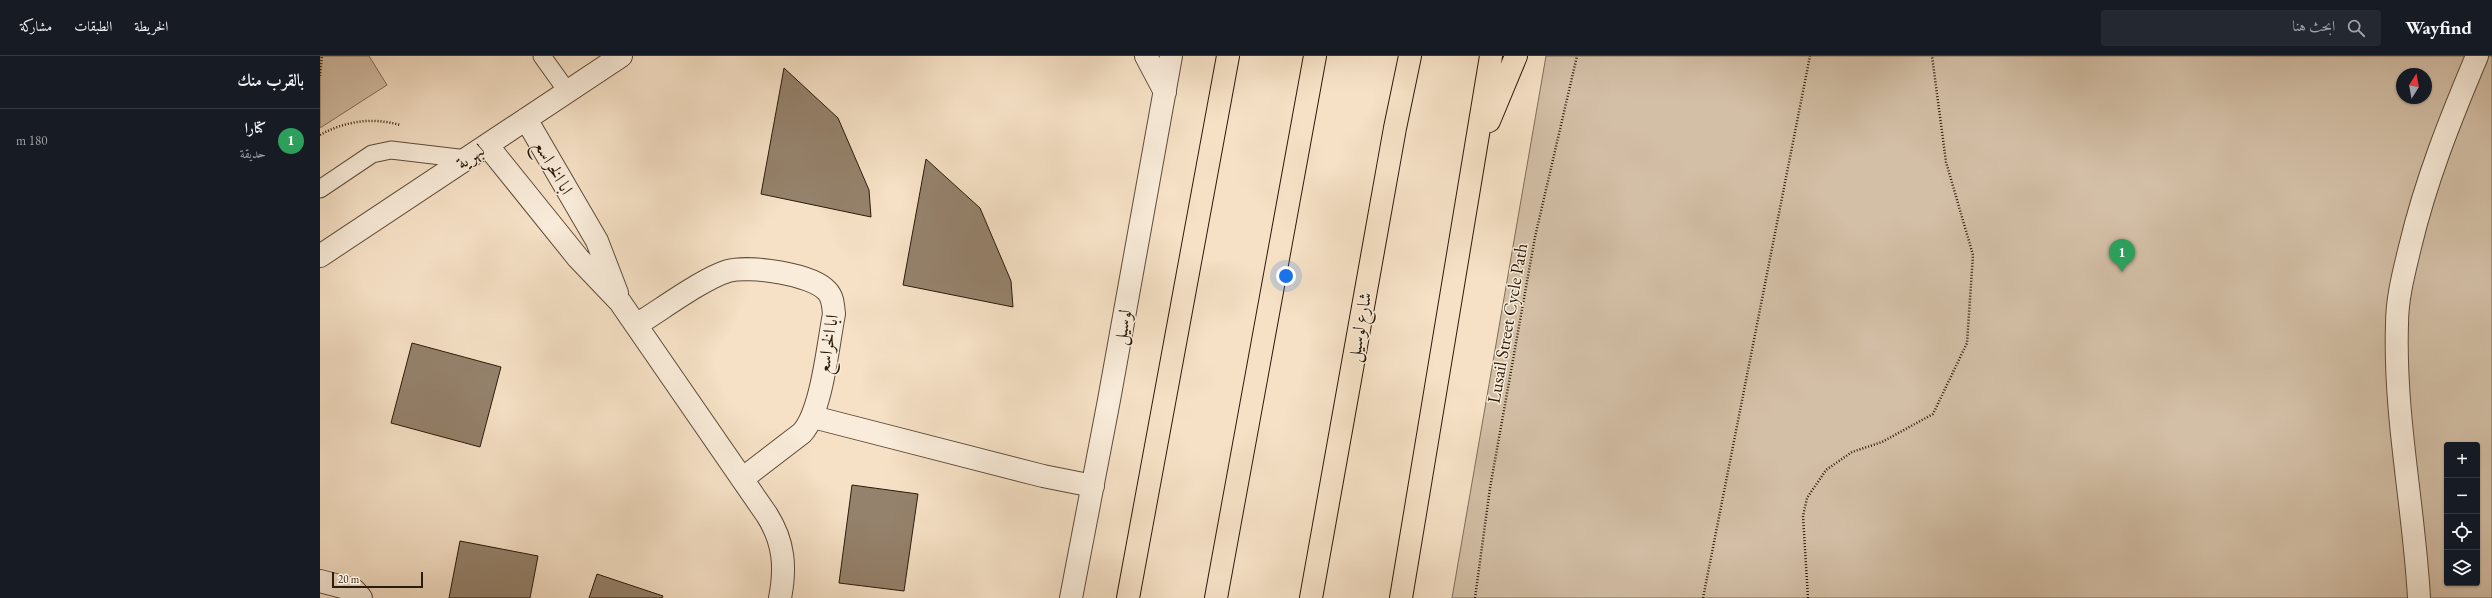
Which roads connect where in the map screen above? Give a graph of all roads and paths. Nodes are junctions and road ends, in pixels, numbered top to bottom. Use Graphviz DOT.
graph roads {
  1 [pos="322,56"];
  2 [pos="542,56"];
  3 [pos="621,56"];
  4 [pos="1146,56"];
  5 [pos="1172,56"];
  6 [pos="1228,56"];
  7 [pos="1315,56"];
  8 [pos="1410,56"];
  9 [pos="1491,56"];
  10 [pos="1516,56"];
  11 [pos="1577,56"];
  12 [pos="1810,56"];
  13 [pos="1932,56"];
  14 [pos="2477,56"];
  15 [pos="320,76"];
  16 [pos="567,90"];
  17 [pos="1165,92"];
  18 [pos="526,119"];
  19 [pos="487,145"];
  20 [pos="1476,151"];
  21 [pos="467,159"];
  22 [pos="320,189"];
  23 [pos="320,256"];
  24 [pos="620,302"];
  25 [pos="636,325"];
  26 [pos="813,417"];
  27 [pos="742,479"];
  28 [pos="1093,486"];
  29 [pos="320,581"];
  30 [pos="361,598"];
  31 [pos="780,598"];
  32 [pos="1071,598"];
  33 [pos="1128,598"];
  34 [pos="1216,598"];
  35 [pos="1311,598"];
  36 [pos="1402,598"];
  37 [pos="1475,598"];
  38 [pos="1703,598"];
  39 [pos="1808,598"];
  40 [pos="2419,598"];
  1 -- 15 [label="path"];
  2 -- 16 [label="lane"];
  3 -- 16 [label="street, لبهرية"];
  4 -- 17 [label="street"];
  5 -- 17 [label="street, لوسيل"];
  6 -- 33 [label="highway"];
  7 -- 34 [label="highway"];
  8 -- 35 [label="highway, شارع لوسيل"];
  9 -- 20 [label="highway"];
  10 -- 20 [label="highway"];
  11 -- 37 [label="path, Lusail Street Cycle Path"];
  12 -- 38 [label="path"];
  13 -- 39 [label="path"];
  14 -- 40 [label="street"];
  16 -- 18 [label="street, لبهرية"];
  17 -- 28 [label="street, لوسيل"];
  18 -- 19 [label="street, لبهرية"];
  18 -- 24 [label="street, ابا الخراسع"];
  19 -- 21 [label="street, لبهرية"];
  19 -- 24 [label="street, ابا الخراسع"];
  20 -- 36 [label="highway"];
  21 -- 22 [label="lane"];
  21 -- 23 [label="street, لبهرية"];
  24 -- 25 [label="street, ابا الخراسع"];
  25 -- 26 [label="street, ابا الخراسع"];
  25 -- 27 [label="street, ابا الخراسع"];
  26 -- 27 [label="street, ابا الخراسع"];
  26 -- 28 [label="street"];
  27 -- 31 [label="street, ابا الخراسع"];
  28 -- 32 [label="street, لوسيل"];
  29 -- 30 [label="street"];
}
